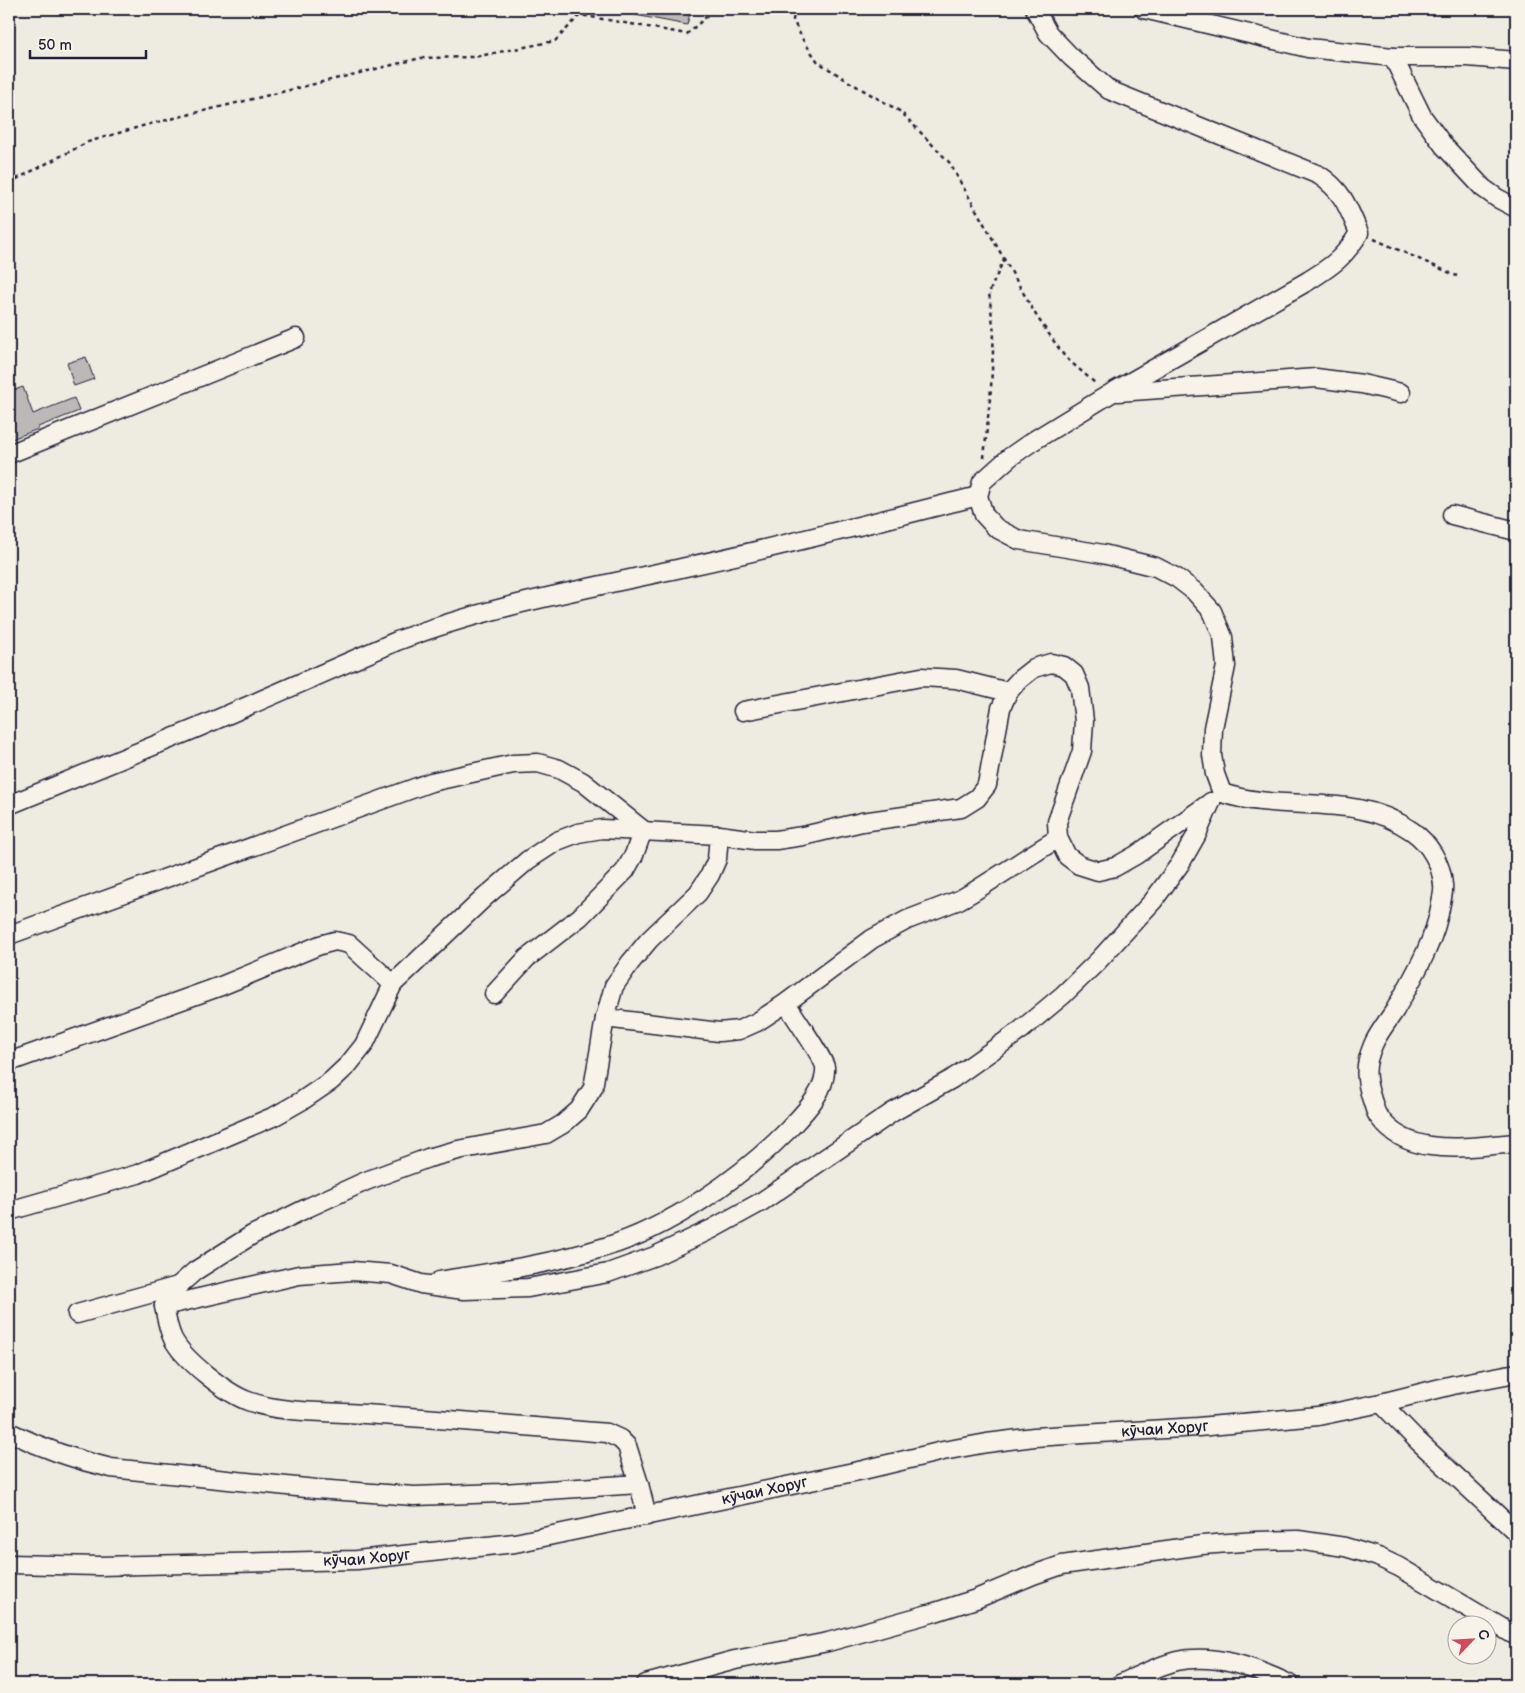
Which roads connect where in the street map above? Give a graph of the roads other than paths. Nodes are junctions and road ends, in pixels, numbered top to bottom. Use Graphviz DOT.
graph roads {
  1 [pos="1035,9"];
  2 [pos="1144,9"];
  3 [pos="1393,57"];
  4 [pos="1516,61"];
  5 [pos="1516,208"];
  6 [pos="296,338"];
  7 [pos="1113,392"];
  8 [pos="1401,393"];
  9 [pos="9,454"];
  10 [pos="980,489"];
  11 [pos="1452,515"];
  12 [pos="1516,531"];
  13 [pos="1008,692"];
  14 [pos="743,711"];
  15 [pos="1217,797"];
  16 [pos="9,805"];
  17 [pos="643,830"];
  18 [pos="719,835"];
  19 [pos="1058,838"];
  20 [pos="9,935"];
  21 [pos="393,984"];
  22 [pos="494,994"];
  23 [pos="786,1003"];
  24 [pos="605,1018"];
  25 [pos="9,1062"];
  26 [pos="1516,1143"];
  27 [pos="9,1211"];
  28 [pos="421,1284"];
  29 [pos="178,1286"];
  30 [pos="164,1306"];
  31 [pos="76,1314"];
  32 [pos="1516,1373"];
  33 [pos="1381,1403"];
  34 [pos="9,1432"];
  35 [pos="639,1484"];
  36 [pos="647,1516"];
  37 [pos="1516,1532"];
  38 [pos="9,1564"];
  39 [pos="1516,1636"];
  40 [pos="646,1684"];
  41 [pos="1120,1684"];
  42 [pos="1289,1684"];
  1 -- 7 [label="street"];
  2 -- 3 [label="street"];
  3 -- 4 [label="street"];
  3 -- 5 [label="street"];
  6 -- 9 [label="street"];
  7 -- 8 [label="street"];
  7 -- 10 [label="street"];
  10 -- 15 [label="street"];
  10 -- 16 [label="street"];
  11 -- 12 [label="street"];
  13 -- 14 [label="street"];
  13 -- 18 [label="street"];
  13 -- 19 [label="street"];
  15 -- 19 [label="street"];
  15 -- 26 [label="street"];
  15 -- 28 [label="street"];
  17 -- 18 [label="street"];
  17 -- 20 [label="street"];
  17 -- 21 [label="street"];
  17 -- 22 [label="street"];
  18 -- 24 [label="street"];
  19 -- 23 [label="street"];
  21 -- 25 [label="street"];
  21 -- 27 [label="street"];
  23 -- 24 [label="street"];
  23 -- 28 [label="street"];
  24 -- 29 [label="street"];
  28 -- 30 [label="street"];
  29 -- 30 [label="street"];
  29 -- 31 [label="street"];
  30 -- 35 [label="street"];
  32 -- 33 [label="street, кӯчаи Хоруг"];
  33 -- 36 [label="street, кӯчаи Хоруг"];
  33 -- 37 [label="street"];
  34 -- 35 [label="street"];
  35 -- 36 [label="street"];
  36 -- 38 [label="street, кӯчаи Хоруг"];
  39 -- 40 [label="street"];
  41 -- 42 [label="street"];
}
